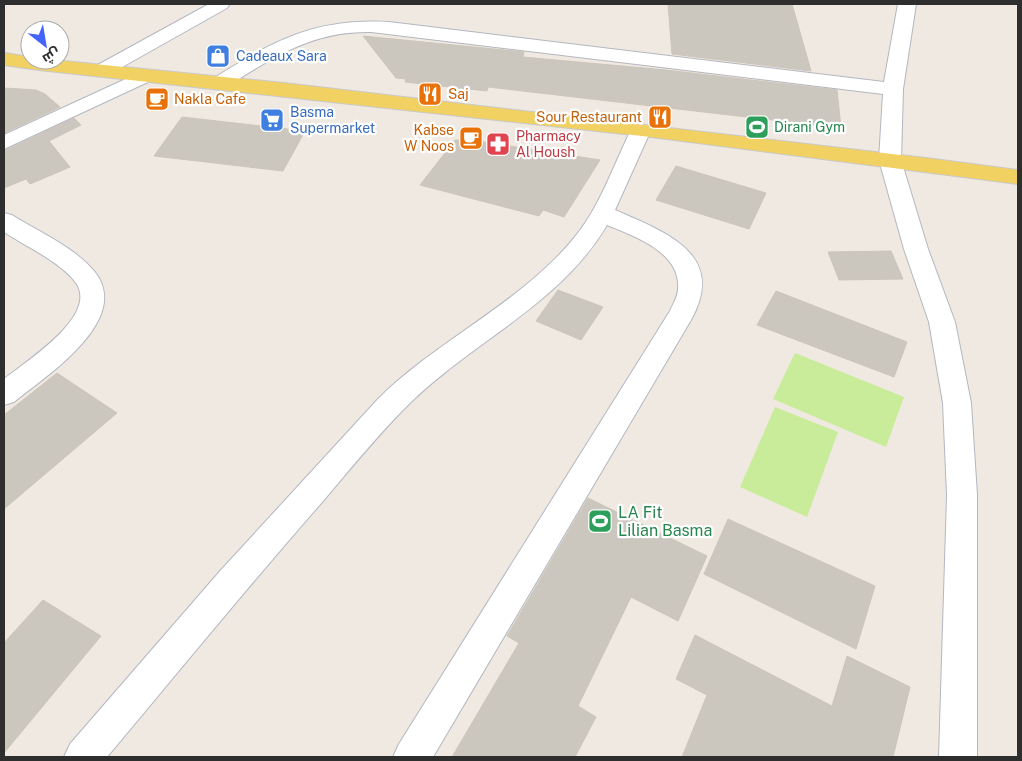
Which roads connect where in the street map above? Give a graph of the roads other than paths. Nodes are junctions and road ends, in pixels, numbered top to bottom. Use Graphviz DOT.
graph roads {
  1 [pos="221,4"];
  2 [pos="908,4"];
  3 [pos="8,62"];
  4 [pos="101,71"];
  5 [pos="143,77"];
  6 [pos="221,82"];
  7 [pos="893,89"];
  8 [pos="641,130"];
  9 [pos="4,143"];
  10 [pos="890,160"];
  11 [pos="1018,177"];
  12 [pos="602,213"];
  13 [pos="4,221"];
  14 [pos="4,394"];
  15 [pos="83,757"];
  16 [pos="412,757"];
  17 [pos="958,757"];
  1 -- 4 [label="street"];
  2 -- 7 [label="street"];
  3 -- 4 [label="main road"];
  4 -- 5 [label="main road"];
  5 -- 6 [label="main road"];
  5 -- 9 [label="street"];
  6 -- 7 [label="street"];
  6 -- 8 [label="main road"];
  7 -- 10 [label="street"];
  8 -- 10 [label="main road"];
  8 -- 12 [label="street"];
  10 -- 11 [label="main road"];
  10 -- 17 [label="street"];
  12 -- 15 [label="street"];
  12 -- 16 [label="street"];
  13 -- 14 [label="street"];
}
